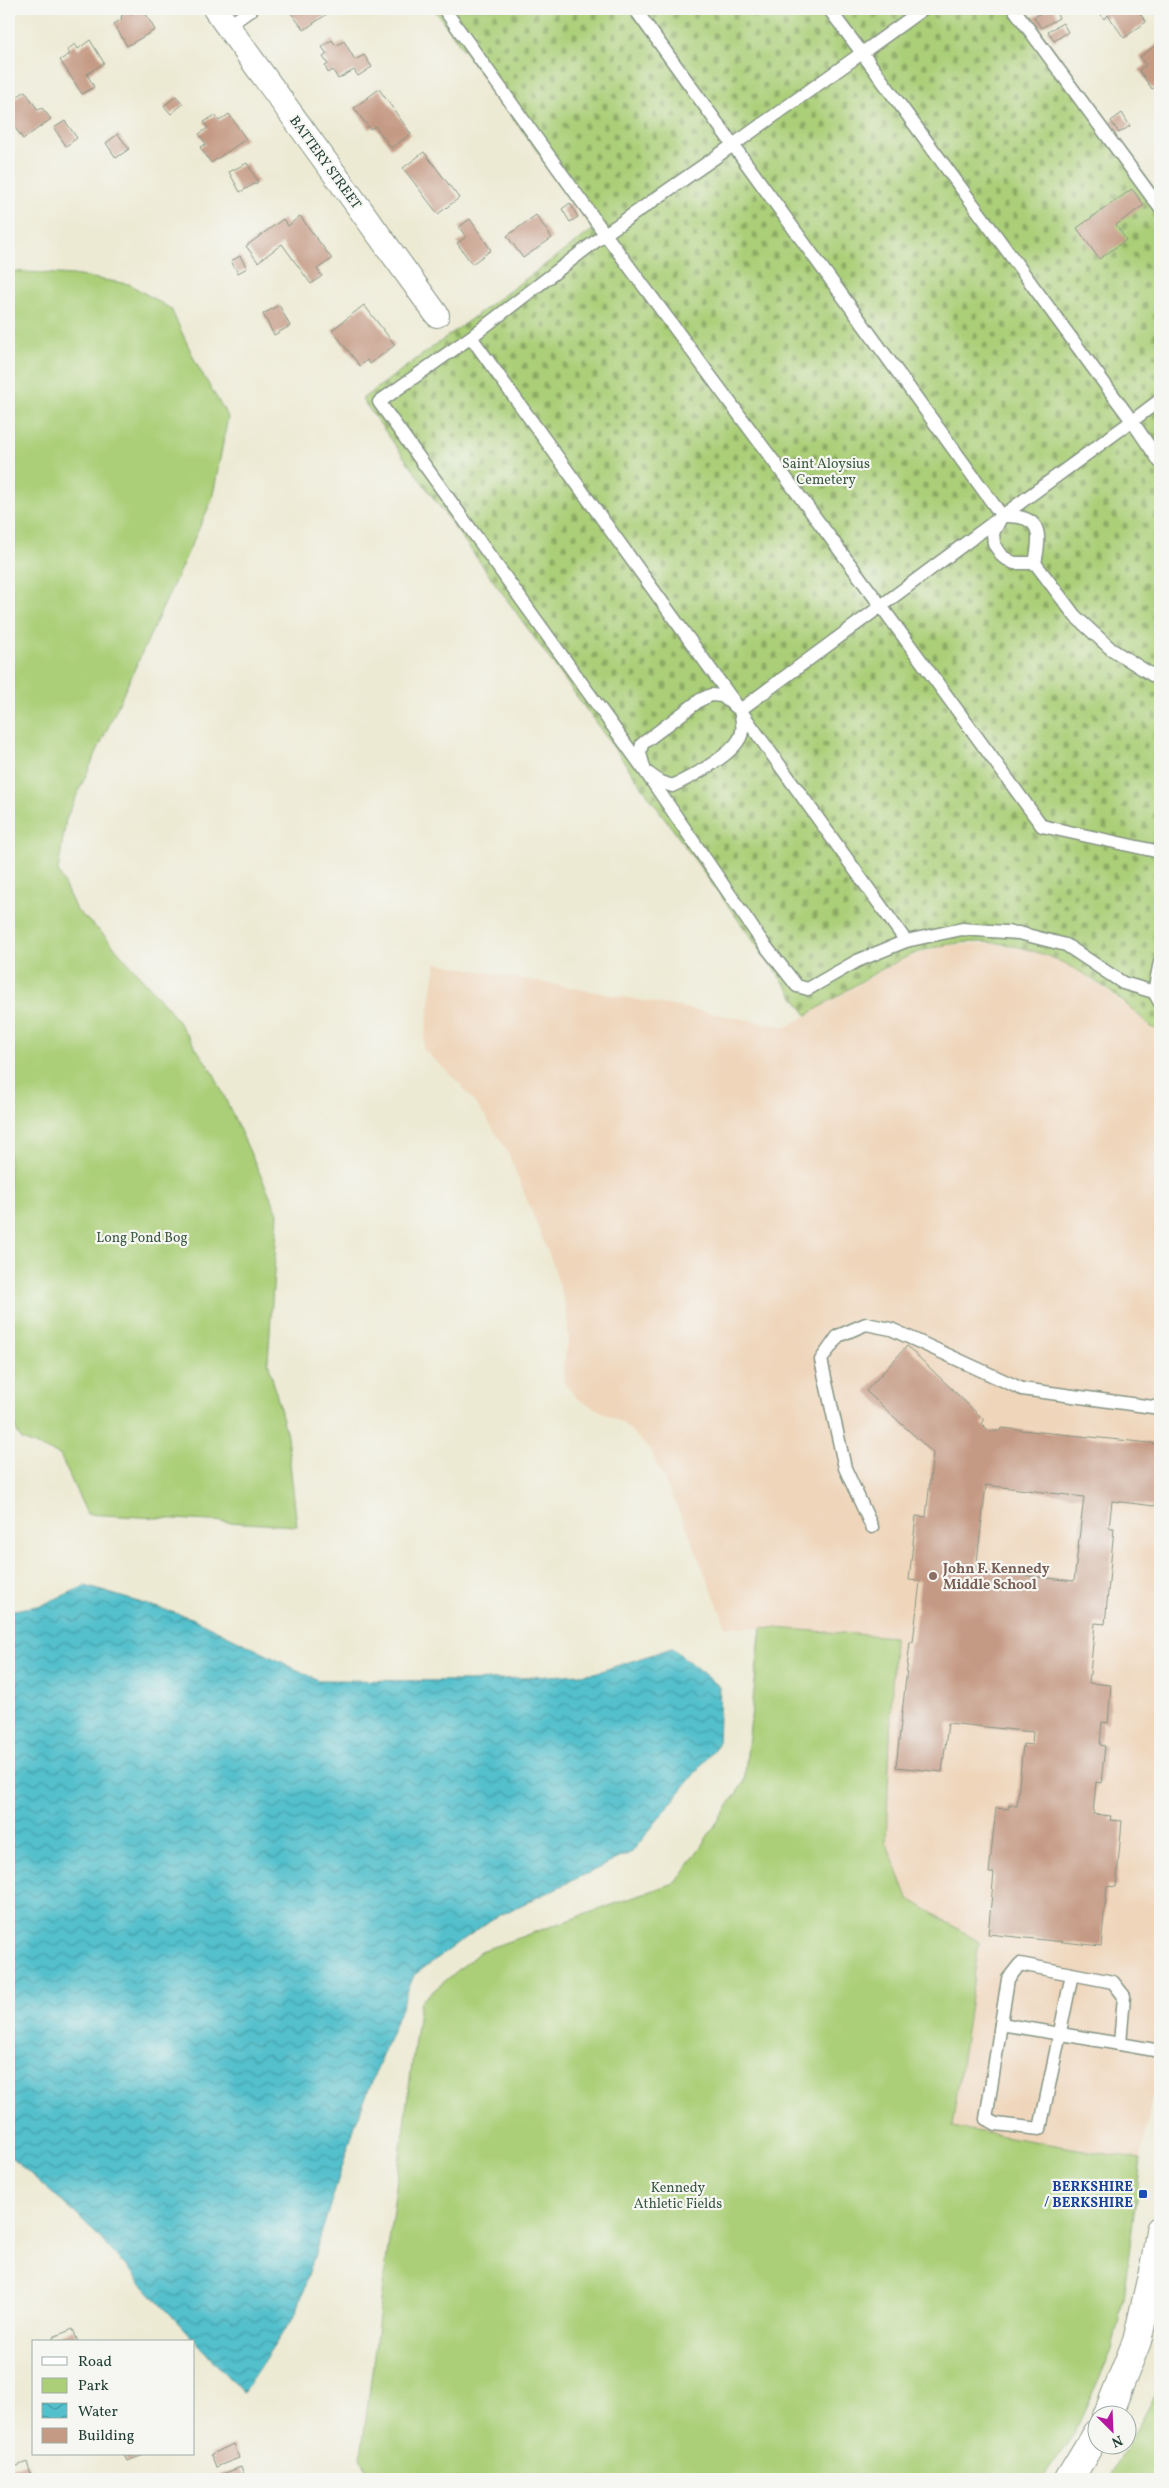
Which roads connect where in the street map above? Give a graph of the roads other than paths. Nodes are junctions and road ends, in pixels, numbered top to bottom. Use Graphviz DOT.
graph roads {
  1 [pos="252,9"];
  2 [pos="444,9"];
  3 [pos="635,9"];
  4 [pos="829,9"];
  5 [pos="923,9"];
  6 [pos="1014,9"];
  7 [pos="222,18"];
  8 [pos="862,53"];
  9 [pos="733,145"];
  10 [pos="1160,208"];
  11 [pos="605,234"];
  12 [pos="437,315"];
  13 [pos="471,337"];
  14 [pos="1160,400"];
  15 [pos="1132,421"];
  16 [pos="1160,462"];
  17 [pos="1002,516"];
  18 [pos="1035,563"];
  19 [pos="881,606"];
  20 [pos="1160,680"];
  21 [pos="740,710"];
  22 [pos="645,771"];
  23 [pos="1160,852"];
  24 [pos="906,941"];
  25 [pos="1160,962"];
  26 [pos="1154,992"];
  27 [pos="1160,1004"];
  28 [pos="1160,1408"];
  29 [pos="872,1527"];
  30 [pos="1072,1974"];
  31 [pos="1001,2024"];
  32 [pos="1059,2035"];
  33 [pos="1120,2044"];
  34 [pos="1160,2051"];
  35 [pos="1160,2230"];
  36 [pos="1111,2406"];
  37 [pos="1086,2451"];
  38 [pos="1069,2479"];
  1 -- 7 [label="lane"];
  2 -- 11 [label="lane"];
  3 -- 9 [label="lane"];
  4 -- 8 [label="lane"];
  5 -- 8 [label="lane"];
  6 -- 10 [label="lane"];
  7 -- 12 [label="street, BATTERY STREET"];
  8 -- 9 [label="lane"];
  8 -- 15 [label="lane"];
  9 -- 11 [label="lane"];
  9 -- 17 [label="lane"];
  11 -- 13 [label="lane"];
  11 -- 19 [label="lane"];
  13 -- 21 [label="lane"];
  13 -- 22 [label="lane"];
  14 -- 15 [label="lane"];
  15 -- 16 [label="lane"];
  15 -- 17 [label="lane"];
  17 -- 18 [label="lane"];
  17 -- 18 [label="lane"];
  17 -- 19 [label="lane"];
  18 -- 20 [label="lane"];
  19 -- 21 [label="lane"];
  19 -- 23 [label="lane"];
  21 -- 22 [label="lane"];
  21 -- 22 [label="lane"];
  21 -- 24 [label="lane"];
  22 -- 24 [label="lane"];
  24 -- 26 [label="lane"];
  25 -- 26 [label="lane"];
  26 -- 27 [label="lane"];
  28 -- 29 [label="lane"];
  30 -- 31 [label="lane"];
  30 -- 32 [label="lane"];
  30 -- 33 [label="lane"];
  31 -- 32 [label="lane"];
  31 -- 32 [label="lane"];
  32 -- 33 [label="lane"];
  33 -- 34 [label="lane"];
  35 -- 36 [label="street"];
  37 -- 38 [label="street"];
}
